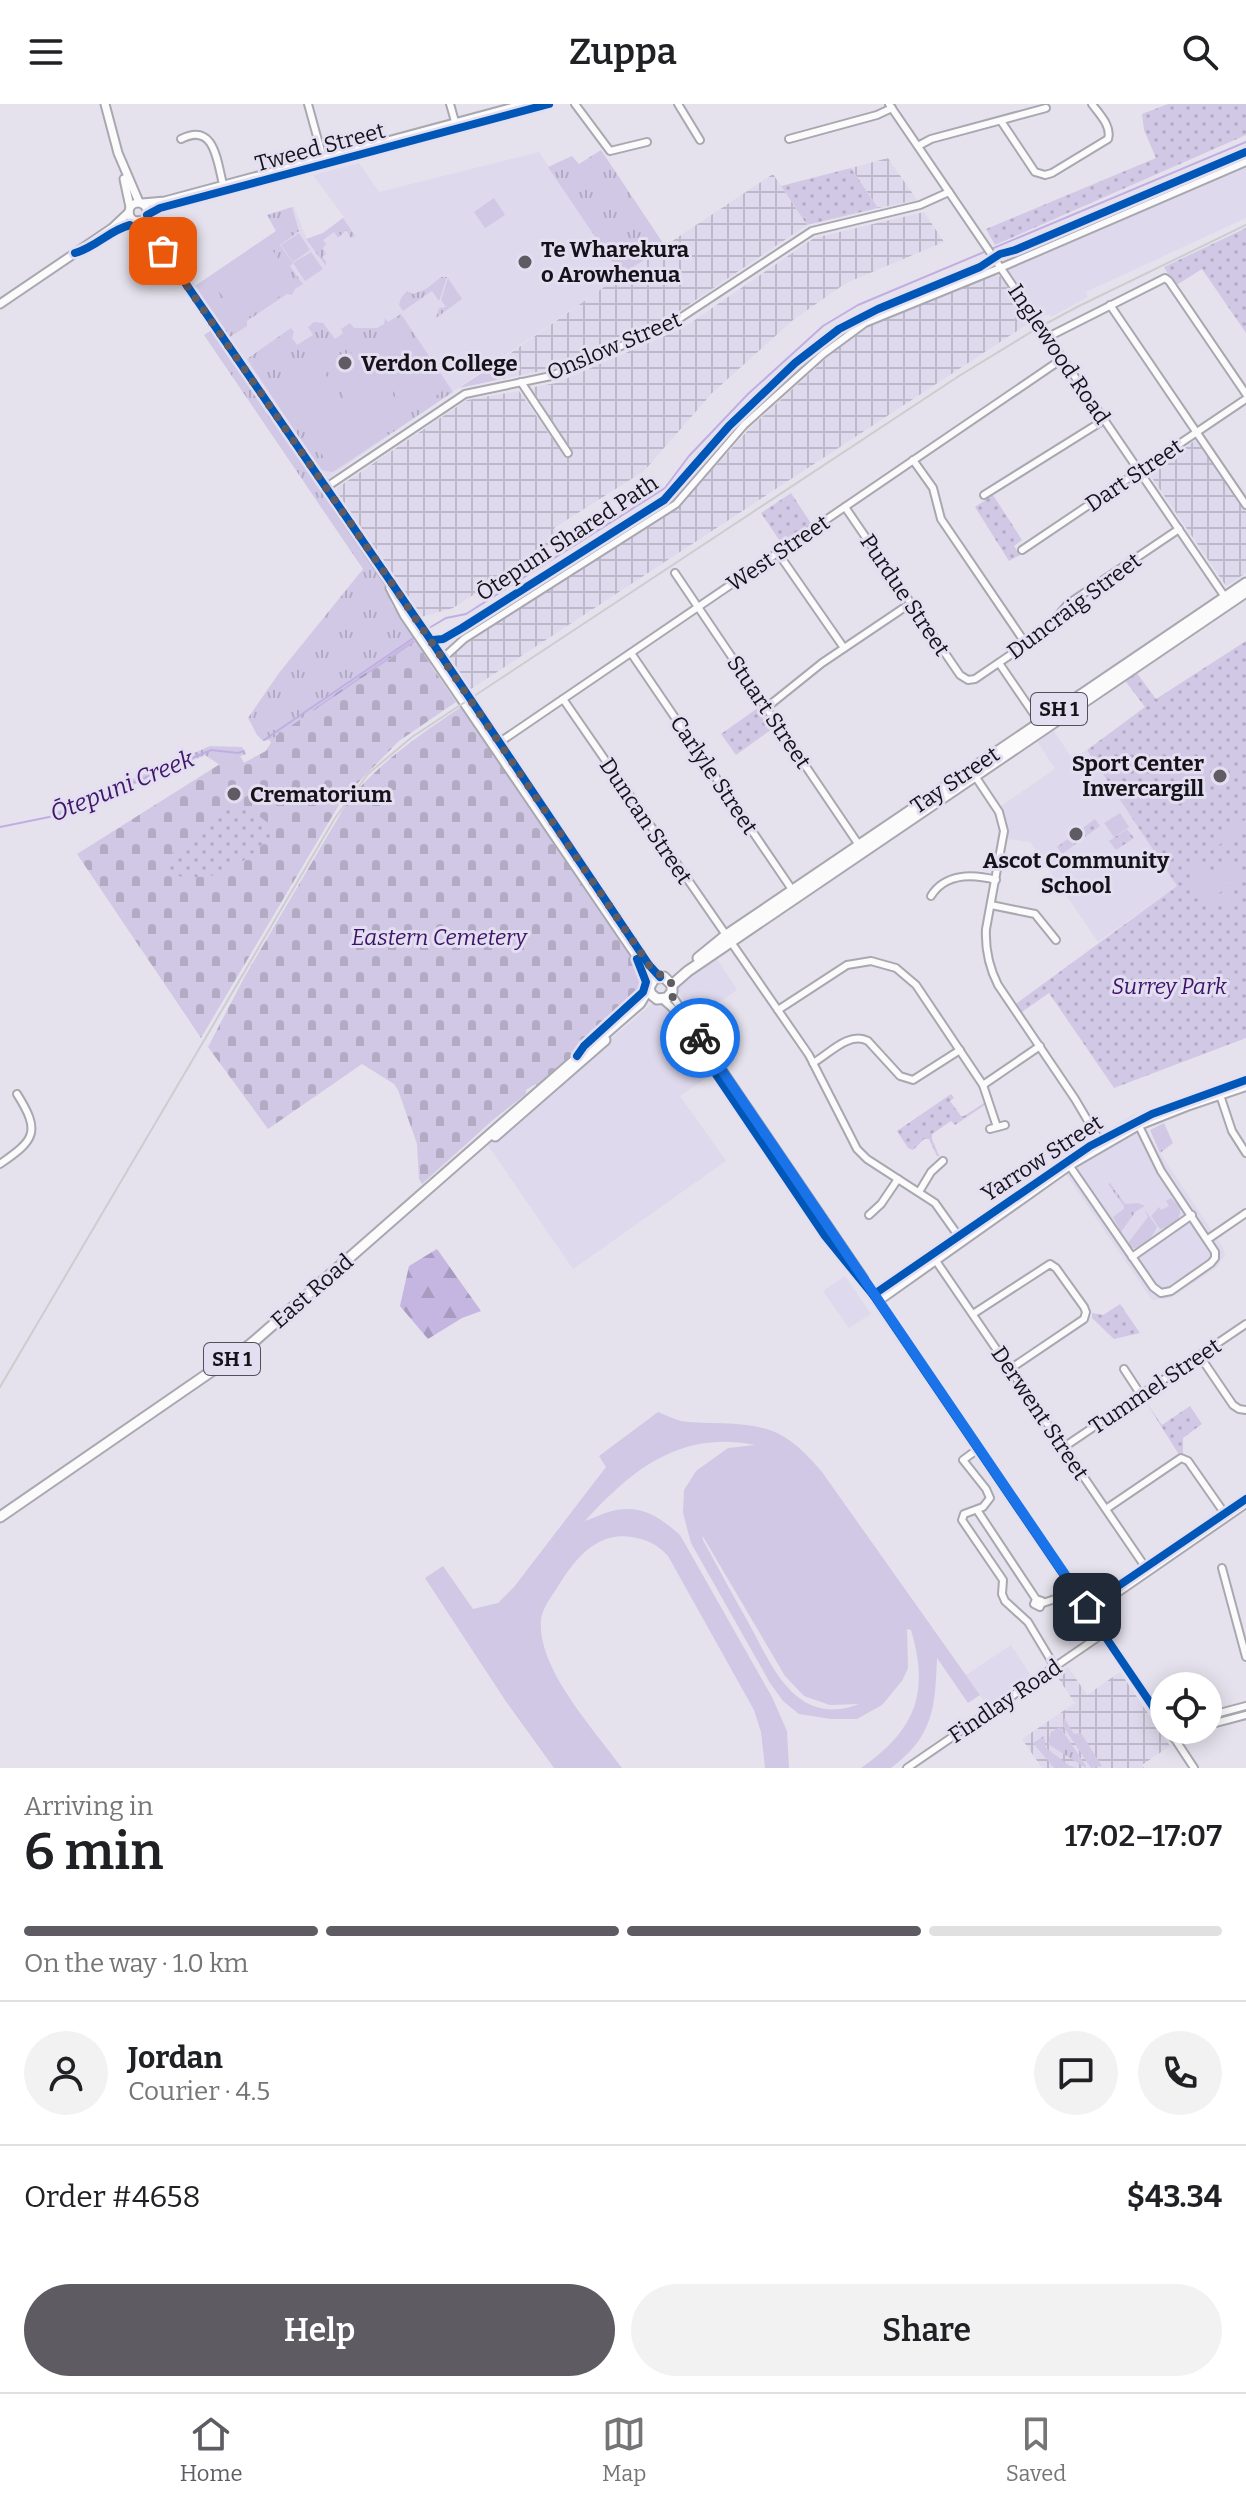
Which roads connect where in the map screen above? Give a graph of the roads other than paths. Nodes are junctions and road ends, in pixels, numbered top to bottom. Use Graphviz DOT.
graph roads {
  1 [pos="105,104"];
  2 [pos="308,104"];
  3 [pos="450,104"];
  4 [pos="525,104"];
  5 [pos="549,104"];
  6 [pos="575,104"];
  7 [pos="678,104"];
  8 [pos="1092,104"];
  9 [pos="534,106"];
  10 [pos="890,106"];
  11 [pos="1046,108"];
  12 [pos="1001,121"];
  13 [pos="456,126"];
  14 [pos="181,139"];
  15 [pos="789,139"];
  16 [pos="700,140"];
  17 [pos="647,142"];
  18 [pos="918,146"];
  19 [pos="118,153"];
  20 [pos="324,161"];
  21 [pos="1246,162"];
  22 [pos="224,188"];
  23 [pos="949,192"];
  24 [pos="141,203"];
  25 [pos="129,209"];
  26 [pos="147,215"];
  27 [pos="137,221"];
  28 [pos="112,228"];
  29 [pos="155,239"];
  30 [pos="1000,268"];
  31 [pos="0,304"];
  32 [pos="1110,305"];
  33 [pos="1048,337"];
  34 [pos="1062,359"];
  35 [pos="521,382"];
  36 [pos="1246,397"];
  37 [pos="1104,420"];
  38 [pos="1197,433"];
  39 [pos="568,453"];
  40 [pos="913,460"];
  41 [pos="1139,472"];
  42 [pos="325,488"];
  43 [pos="984,495"];
  44 [pos="1246,505"];
  45 [pos="845,507"];
  46 [pos="1179,529"];
  47 [pos="1022,550"];
  48 [pos="778,553"];
  49 [pos="675,573"];
  50 [pos="1246,583"];
  51 [pos="1246,592"];
  52 [pos="1227,600"];
  53 [pos="911,603"];
  54 [pos="698,607"];
  55 [pos="1026,644"];
  56 [pos="844,648"];
  57 [pos="631,653"];
  58 [pos="440,661"];
  59 [pos="999,663"];
  60 [pos="968,680"];
  61 [pos="563,699"];
  62 [pos="766,708"];
  63 [pos="1042,726"];
  64 [pos="497,744"];
  65 [pos="972,773"];
  66 [pos="862,848"];
  67 [pos="996,880"];
  68 [pos="795,894"];
  69 [pos="931,896"];
  70 [pos="991,905"];
  71 [pos="728,939"];
  72 [pos="1056,940"];
  73 [pos="661,988"];
  74 [pos="778,1010"];
  75 [pos="1040,1046"];
  76 [pos="960,1050"];
  77 [pos="813,1063"];
  78 [pos="1246,1080"];
  79 [pos="983,1085"];
  80 [pos="1246,1087"];
  81 [pos="1219,1093"];
  82 [pos="17,1094"];
  83 [pos="1137,1124"];
  84 [pos="997,1127"];
  85 [pos="1101,1143"];
  86 [pos="1246,1153"];
  87 [pos="943,1161"];
  88 [pos="1068,1163"];
  89 [pos="0,1164"];
  90 [pos="898,1179"];
  91 [pos="919,1192"];
  92 [pos="1246,1213"];
  93 [pos="869,1215"];
  94 [pos="1192,1215"];
  95 [pos="960,1238"];
  96 [pos="1208,1239"];
  97 [pos="934,1257"];
  98 [pos="1132,1257"];
  99 [pos="876,1298"];
  100 [pos="973,1314"];
  101 [pos="1246,1324"];
  102 [pos="1199,1355"];
  103 [pos="1010,1369"];
  104 [pos="1124,1369"];
  105 [pos="1141,1395"];
  106 [pos="1246,1410"];
  107 [pos="1064,1447"];
  108 [pos="978,1449"];
  109 [pos="1246,1501"];
  110 [pos="1106,1509"];
  111 [pos="977,1510"];
  112 [pos="1226,1515"];
  113 [pos="0,1517"];
  114 [pos="1222,1568"];
  115 [pos="1147,1569"];
  116 [pos="1074,1588"];
  117 [pos="1038,1602"];
  118 [pos="1088,1610"];
  119 [pos="1020,1614"];
  120 [pos="1104,1633"];
  121 [pos="1246,1657"];
  122 [pos="1055,1667"];
  123 [pos="1150,1702"];
  124 [pos="1246,1706"];
  125 [pos="1222,1712"];
  126 [pos="1246,1715"];
  127 [pos="1222,1721"];
  128 [pos="1178,1744"];
  129 [pos="907,1768"];
  130 [pos="1194,1768"];
  1 -- 19 [label="main road"];
  2 -- 20 [label="street"];
  3 -- 13 [label="street"];
  4 -- 13 [label="main road, Tweed Street"];
  5 -- 9 [label="main road, Tweed Street"];
  6 -- 17 [label="street"];
  7 -- 16 [label="street"];
  8 -- 12 [label="street"];
  9 -- 13 [label="main road, Tweed Street"];
  10 -- 15 [label="street"];
  10 -- 18 [label="street, Inglewood Road"];
  11 -- 12 [label="street"];
  12 -- 18 [label="street"];
  13 -- 20 [label="main road, Tweed Street"];
  14 -- 22 [label="street"];
  18 -- 23 [label="street, Inglewood Road"];
  19 -- 24 [label="main road"];
  19 -- 25 [label="main road"];
  20 -- 22 [label="main road, Tweed Street"];
  21 -- 30 [label="street"];
  22 -- 24 [label="main road, Tweed Street"];
  22 -- 26 [label="main road, Tweed Street"];
  23 -- 30 [label="street, Inglewood Road"];
  23 -- 35 [label="street, Onslow Street"];
  24 -- 25 [label="main road"];
  24 -- 26 [label="main road"];
  25 -- 27 [label="main road"];
  25 -- 28 [label="main road"];
  26 -- 27 [label="main road"];
  26 -- 29 [label="main road"];
  27 -- 28 [label="main road"];
  27 -- 29 [label="main road"];
  28 -- 31 [label="main road"];
  29 -- 42 [label="main road"];
  30 -- 33 [label="street, Inglewood Road"];
  30 -- 58 [label="street"];
  32 -- 33 [label="street"];
  32 -- 36 [label="street"];
  32 -- 38 [label="street"];
  33 -- 34 [label="street, Inglewood Road"];
  34 -- 37 [label="street, Inglewood Road"];
  34 -- 40 [label="street, West Street"];
  35 -- 39 [label="street"];
  35 -- 42 [label="street, Onslow Street"];
  36 -- 38 [label="street, Dart Street"];
  37 -- 41 [label="street, Inglewood Road"];
  37 -- 43 [label="street"];
  38 -- 41 [label="street, Dart Street"];
  38 -- 44 [label="street"];
  40 -- 45 [label="street, West Street"];
  40 -- 55 [label="street"];
  41 -- 46 [label="street, Inglewood Road"];
  41 -- 47 [label="street, Dart Street"];
  42 -- 58 [label="main road"];
  45 -- 48 [label="street, West Street"];
  45 -- 53 [label="street, Purdue Street"];
  46 -- 52 [label="street, Inglewood Road"];
  46 -- 55 [label="street, Duncraig Street"];
  48 -- 54 [label="street, West Street"];
  48 -- 56 [label="street"];
  49 -- 54 [label="street, Stuart Street"];
  50 -- 52 [label="highway, Tay Street / SH 1"];
  51 -- 52 [label="highway, Tay Street / SH 1"];
  52 -- 63 [label="highway, Tay Street / SH 1"];
  53 -- 56 [label="street"];
  53 -- 60 [label="street, Purdue Street"];
  54 -- 57 [label="street, West Street"];
  54 -- 62 [label="street, Stuart Street"];
  55 -- 59 [label="street, Duncraig Street"];
  56 -- 62 [label="street"];
  57 -- 61 [label="street, West Street"];
  57 -- 68 [label="street, Carlyle Street"];
  58 -- 64 [label="main road"];
  59 -- 60 [label="street, Duncraig Street"];
  59 -- 63 [label="street"];
  61 -- 64 [label="street, West Street"];
  61 -- 71 [label="street, Duncan Street"];
  62 -- 66 [label="street, Stuart Street"];
  63 -- 65 [label="highway, Tay Street / SH 1"];
  64 -- 73 [label="main road"];
  65 -- 66 [label="highway, Tay Street / SH 1"];
  65 -- 67 [label="street"];
  66 -- 68 [label="highway, Tay Street / SH 1"];
  67 -- 69 [label="street"];
  67 -- 70 [label="street"];
  68 -- 71 [label="highway, Tay Street / SH 1"];
  70 -- 72 [label="street"];
  70 -- 75 [label="street"];
  71 -- 73 [label="highway, Tay Street / SH 1"];
  71 -- 74 [label="street, Duncan Street"];
  73 -- 99 [label="street"];
  73 -- 113 [label="highway, East Road / SH 1"];
  74 -- 76 [label="street"];
  74 -- 77 [label="street, Duncan Street"];
  75 -- 79 [label="street"];
  75 -- 85 [label="street"];
  76 -- 77 [label="street"];
  76 -- 79 [label="street"];
  77 -- 90 [label="street, Duncan Street"];
  78 -- 81 [label="street, Yarrow Street"];
  79 -- 84 [label="street"];
  80 -- 81 [label="street, Yarrow Street"];
  81 -- 83 [label="street, Yarrow Street"];
  81 -- 86 [label="street"];
  82 -- 89 [label="street"];
  83 -- 85 [label="street, Yarrow Street"];
  83 -- 94 [label="street"];
  85 -- 88 [label="street, Yarrow Street"];
  87 -- 91 [label="street"];
  88 -- 95 [label="street, Yarrow Street"];
  88 -- 98 [label="street"];
  90 -- 91 [label="street, Duncan Street"];
  90 -- 93 [label="street"];
  91 -- 95 [label="street, Duncan Street"];
  92 -- 96 [label="street"];
  94 -- 96 [label="street"];
  94 -- 98 [label="street"];
  95 -- 97 [label="street, Yarrow Street"];
  96 -- 98 [label="street"];
  97 -- 99 [label="street, Yarrow Street"];
  97 -- 100 [label="street, Derwent Street"];
  99 -- 108 [label="street"];
  100 -- 103 [label="street, Derwent Street"];
  100 -- 103 [label="street"];
  101 -- 102 [label="street, Tummel Street"];
  102 -- 105 [label="street, Tummel Street"];
  102 -- 106 [label="street"];
  103 -- 107 [label="street, Derwent Street"];
  104 -- 105 [label="street"];
  105 -- 107 [label="street, Tummel Street"];
  107 -- 110 [label="street, Derwent Street"];
  108 -- 111 [label="street"];
  108 -- 116 [label="street"];
  109 -- 112 [label="street"];
  110 -- 112 [label="street"];
  110 -- 115 [label="street, Derwent Street"];
  111 -- 117 [label="street"];
  111 -- 119 [label="street"];
  112 -- 115 [label="street"];
  114 -- 121 [label="street"];
  115 -- 118 [label="street"];
  116 -- 117 [label="street"];
  116 -- 118 [label="street"];
  117 -- 119 [label="street"];
  118 -- 120 [label="street"];
  119 -- 122 [label="street"];
  120 -- 122 [label="street, Findlay Road"];
  120 -- 123 [label="street"];
  122 -- 129 [label="street, Findlay Road"];
  124 -- 125 [label="street"];
  126 -- 127 [label="street"];
  128 -- 130 [label="street"];
}
